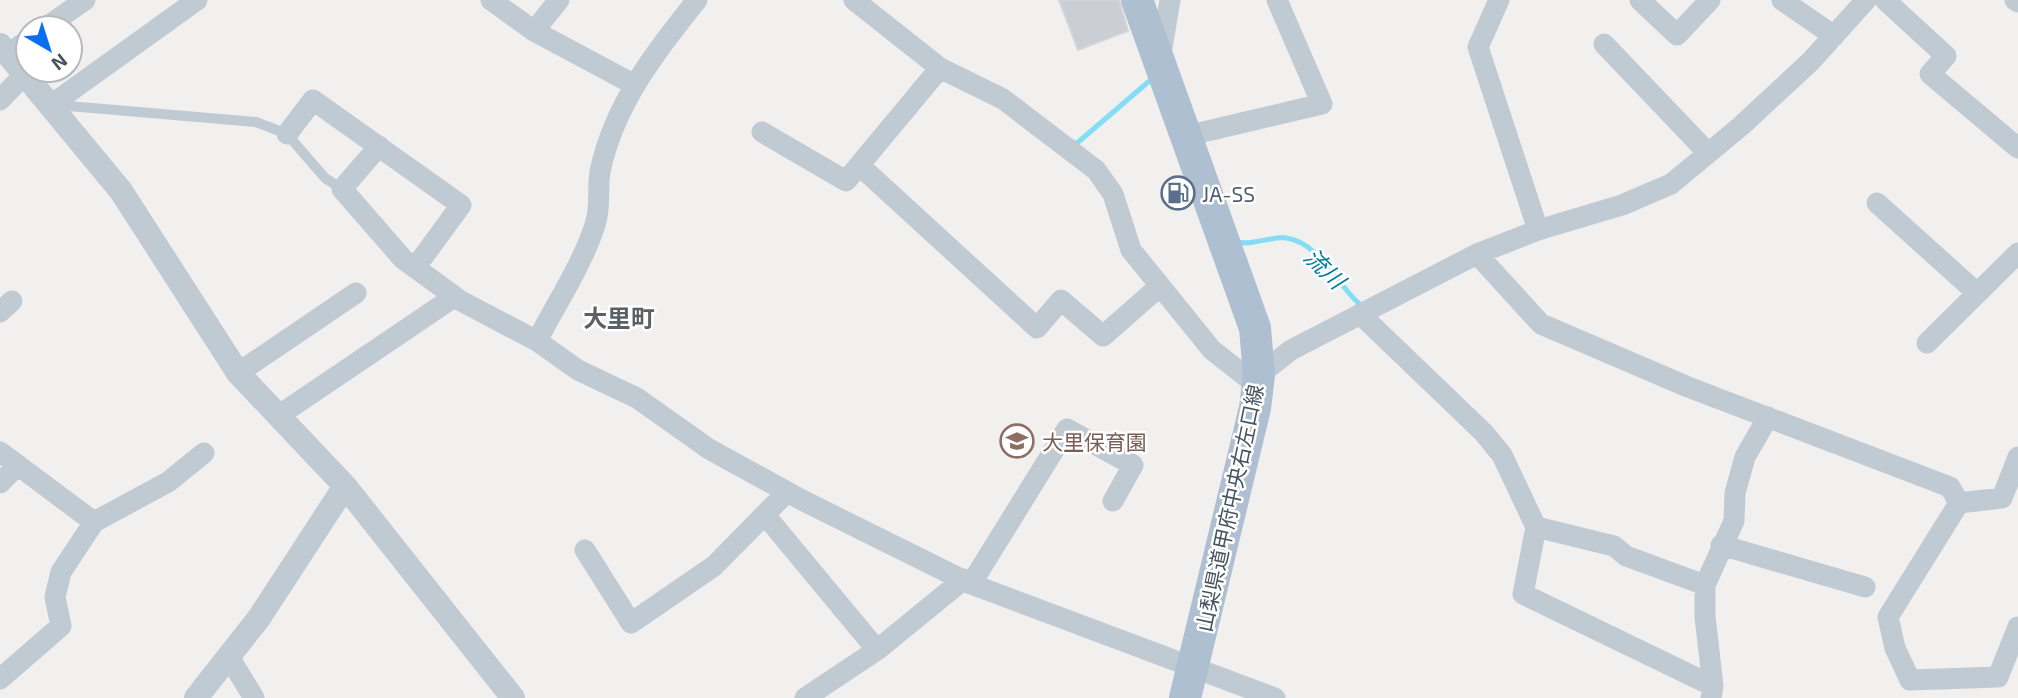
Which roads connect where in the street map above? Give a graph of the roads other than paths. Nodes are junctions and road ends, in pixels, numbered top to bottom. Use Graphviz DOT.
graph roads {
  1 [pos="85,0"];
  2 [pos="491,0"];
  3 [pos="559,0"];
  4 [pos="697,0"];
  5 [pos="854,0"];
  6 [pos="1137,0"];
  7 [pos="1170,0"];
  8 [pos="1277,0"];
  9 [pos="1499,0"];
  10 [pos="1640,0"];
  11 [pos="1710,0"];
  12 [pos="1782,0"];
  13 [pos="1866,0"];
  14 [pos="1885,0"];
  15 [pos="194,1"];
  16 [pos="65,14"];
  17 [pos="534,31"];
  18 [pos="1834,36"];
  19 [pos="1604,44"];
  20 [pos="940,68"];
  21 [pos="1164,74"];
  22 [pos="16,84"];
  23 [pos="33,84"];
  24 [pos="635,85"];
  25 [pos="0,100"];
  26 [pos="51,105"];
  27 [pos="762,132"];
  28 [pos="287,134"];
  29 [pos="1195,134"];
  30 [pos="379,146"];
  31 [pos="2018,148"];
  32 [pos="1708,153"];
  33 [pos="859,165"];
  34 [pos="342,189"];
  35 [pos="1877,203"];
  36 [pos="1538,230"];
  37 [pos="2018,253"];
  38 [pos="1477,254"];
  39 [pos="415,268"];
  40 [pos="1160,286"];
  41 [pos="356,293"];
  42 [pos="1978,293"];
  43 [pos="454,297"];
  44 [pos="1360,314"];
  45 [pos="537,341"];
  46 [pos="1927,342"];
  47 [pos="238,373"];
  48 [pos="1259,381"];
  49 [pos="278,416"];
  50 [pos="1768,417"];
  51 [pos="0,452"];
  52 [pos="204,453"];
  53 [pos="2018,457"];
  54 [pos="18,465"];
  55 [pos="0,483"];
  56 [pos="345,486"];
  57 [pos="788,492"];
  58 [pos="1114,501"];
  59 [pos="1959,502"];
  60 [pos="765,515"];
  61 [pos="94,522"];
  62 [pos="1536,527"];
  63 [pos="1721,545"];
  64 [pos="585,550"];
  65 [pos="968,582"];
  66 [pos="1705,585"];
  67 [pos="1865,587"];
  68 [pos="2017,630"];
  69 [pos="877,650"];
  70 [pos="229,657"];
  71 [pos="1194,666"];
  72 [pos="0,679"];
  73 [pos="1712,692"];
  74 [pos="197,698"];
  75 [pos="254,698"];
  76 [pos="513,698"];
  77 [pos="805,698"];
  78 [pos="1185,698"];
  79 [pos="1275,698"];
  1 -- 16 [label="street"];
  2 -- 17 [label="street"];
  3 -- 17 [label="street"];
  4 -- 24 [label="street"];
  5 -- 20 [label="street"];
  6 -- 21 [label="main road, 山梨県道甲府中央右左口線"];
  7 -- 21 [label="street"];
  8 -- 29 [label="street"];
  9 -- 36 [label="street"];
  10 -- 11 [label="street"];
  12 -- 18 [label="street"];
  13 -- 18 [label="street"];
  14 -- 31 [label="street"];
  15 -- 26 [label="street"];
  17 -- 24 [label="street"];
  18 -- 32 [label="street"];
  19 -- 32 [label="street"];
  20 -- 33 [label="street"];
  20 -- 40 [label="street"];
  21 -- 29 [label="main road, 山梨県道甲府中央右左口線"];
  22 -- 25 [label="street"];
  23 -- 26 [label="street"];
  24 -- 45 [label="street"];
  26 -- 28 [label="lane"];
  26 -- 47 [label="street"];
  27 -- 33 [label="street"];
  28 -- 30 [label="street"];
  28 -- 34 [label="lane"];
  29 -- 48 [label="main road, 山梨県道甲府中央右左口線"];
  30 -- 34 [label="street"];
  30 -- 39 [label="street"];
  32 -- 36 [label="street"];
  33 -- 40 [label="street"];
  34 -- 39 [label="street"];
  35 -- 42 [label="street"];
  36 -- 38 [label="street"];
  37 -- 42 [label="street"];
  38 -- 44 [label="street"];
  38 -- 50 [label="street"];
  39 -- 43 [label="street"];
  40 -- 48 [label="street"];
  41 -- 47 [label="street"];
  42 -- 46 [label="street"];
  43 -- 45 [label="street"];
  43 -- 49 [label="street"];
  44 -- 48 [label="street"];
  44 -- 62 [label="street"];
  45 -- 57 [label="street"];
  47 -- 49 [label="street"];
  48 -- 71 [label="main road, 山梨県道甲府中央右左口線"];
  49 -- 56 [label="street"];
  50 -- 59 [label="street"];
  50 -- 63 [label="street"];
  51 -- 54 [label="street"];
  52 -- 61 [label="street"];
  53 -- 59 [label="street"];
  54 -- 55 [label="street"];
  54 -- 61 [label="street"];
  56 -- 70 [label="street"];
  56 -- 76 [label="street"];
  57 -- 60 [label="street"];
  57 -- 65 [label="street"];
  58 -- 65 [label="street"];
  59 -- 68 [label="street"];
  60 -- 64 [label="street"];
  60 -- 69 [label="street"];
  61 -- 72 [label="street"];
  62 -- 66 [label="street"];
  62 -- 73 [label="street"];
  63 -- 66 [label="street"];
  63 -- 67 [label="street"];
  65 -- 69 [label="street"];
  65 -- 71 [label="street"];
  66 -- 73 [label="street"];
  69 -- 77 [label="street"];
  70 -- 74 [label="street"];
  70 -- 75 [label="street"];
  71 -- 78 [label="main road, 山梨県道甲府中央右左口線"];
  71 -- 79 [label="street"];
}
